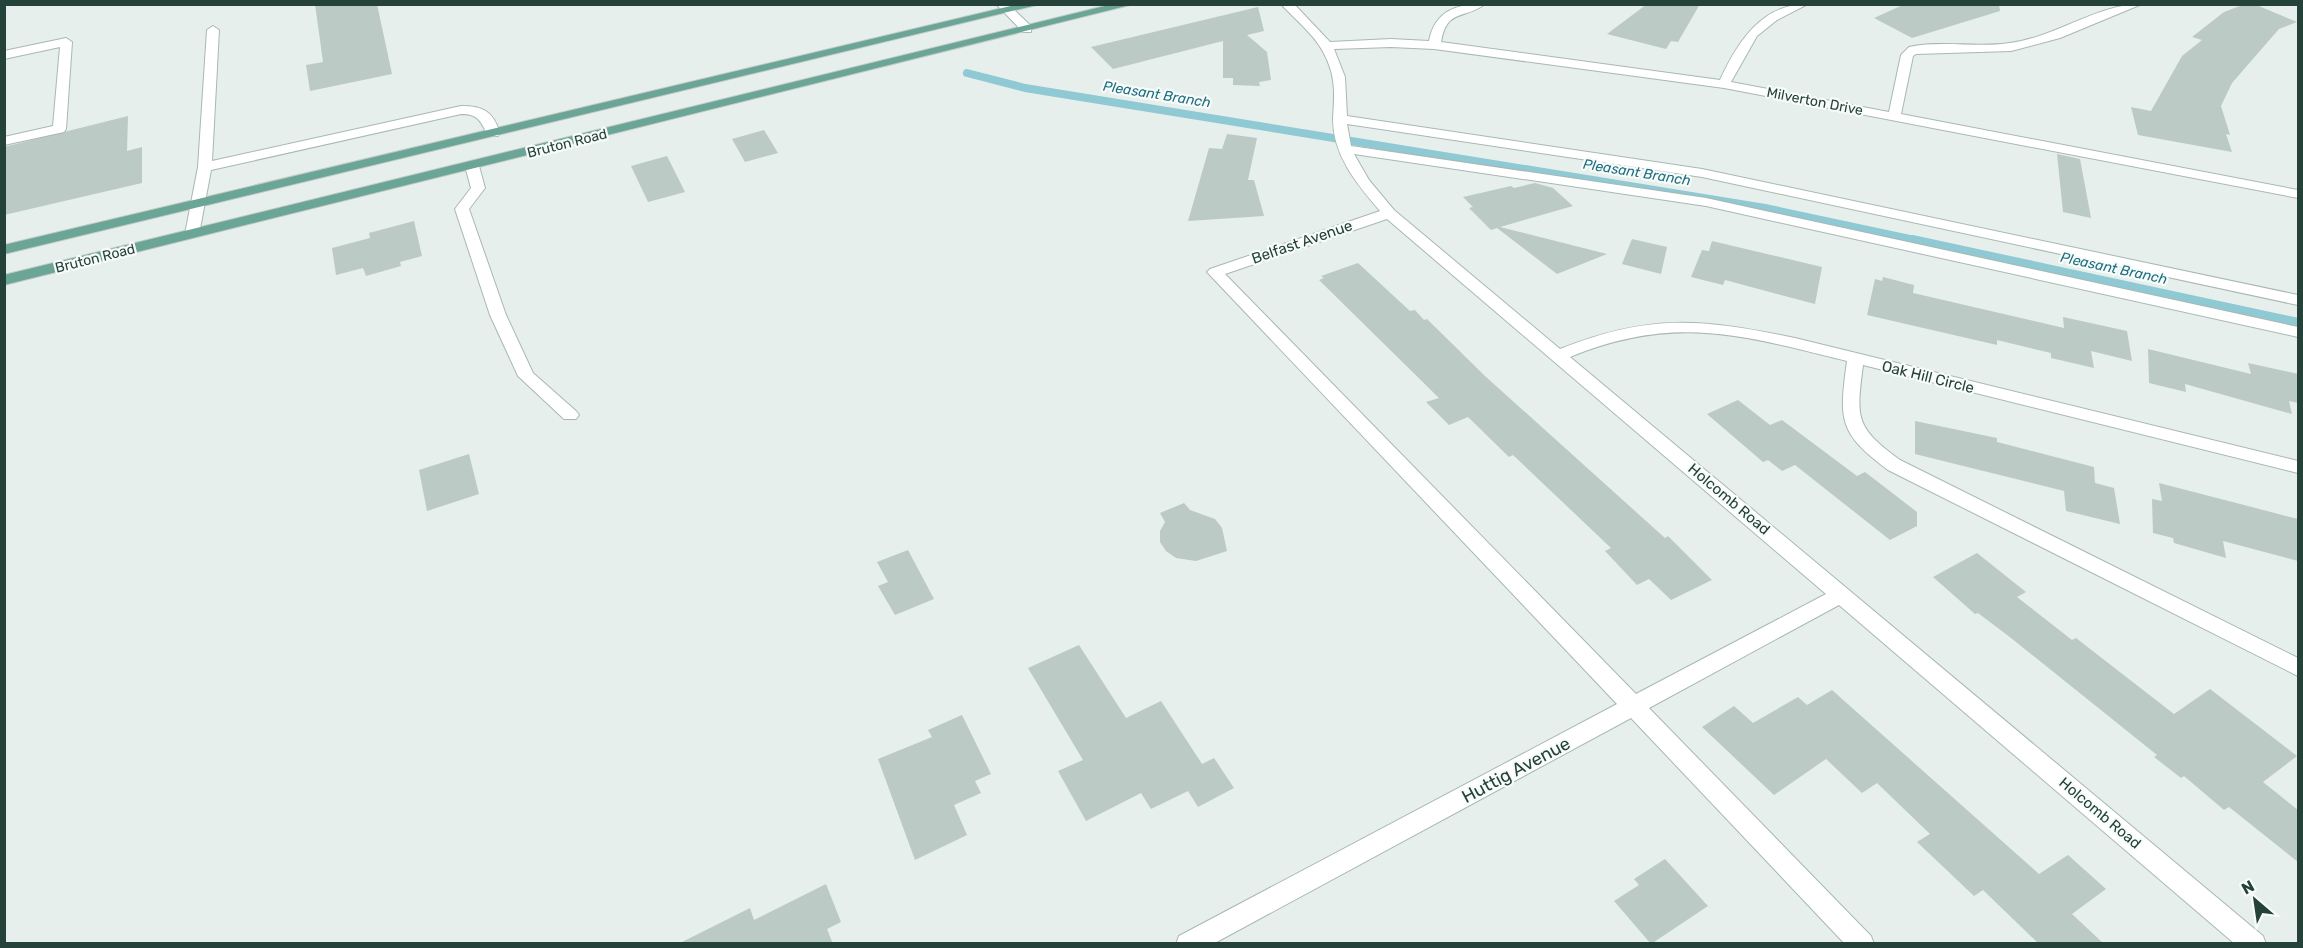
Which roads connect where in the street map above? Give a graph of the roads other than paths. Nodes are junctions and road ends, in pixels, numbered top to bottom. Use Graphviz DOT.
graph roads {
  1 [pos="1036,4"];
  2 [pos="1129,4"];
  3 [pos="1286,4"];
  4 [pos="1480,4"];
  5 [pos="1803,4"];
  6 [pos="2137,4"];
  7 [pos="1005,8"];
  8 [pos="1027,29"];
  9 [pos="213,30"];
  10 [pos="1434,45"];
  11 [pos="1327,46"];
  12 [pos="4,54"];
  13 [pos="1724,84"];
  14 [pos="1894,117"];
  15 [pos="1340,123"];
  16 [pos="493,133"];
  17 [pos="4,141"];
  18 [pos="1345,150"];
  19 [pos="502,159"];
  20 [pos="472,166"];
  21 [pos="206,167"];
  22 [pos="2298,194"];
  23 [pos="199,204"];
  24 [pos="1389,213"];
  25 [pos="192,234"];
  26 [pos="4,250"];
  27 [pos="4,280"];
  28 [pos="2298,300"];
  29 [pos="2298,332"];
  30 [pos="1558,356"];
  31 [pos="1855,359"];
  32 [pos="570,415"];
  33 [pos="2298,467"];
  34 [pos="1843,594"];
  35 [pos="2298,667"];
  36 [pos="1633,708"];
  37 [pos="1188,944"];
  38 [pos="1862,944"];
  39 [pos="2254,944"];
  1 -- 7 [label="main road, Bruton Road"];
  2 -- 8 [label="main road, Bruton Road"];
  3 -- 11 [label="street, Holcomb Road"];
  4 -- 10 [label="street"];
  5 -- 13 [label="street"];
  6 -- 14 [label="street"];
  7 -- 8 [label="street"];
  7 -- 16 [label="main road, Bruton Road"];
  8 -- 19 [label="main road, Bruton Road"];
  9 -- 21 [label="street"];
  10 -- 11 [label="street, Milverton Drive"];
  10 -- 13 [label="street, Milverton Drive"];
  11 -- 15 [label="street, Holcomb Road"];
  12 -- 17 [label="street"];
  13 -- 14 [label="street, Milverton Drive"];
  14 -- 22 [label="street, Milverton Drive"];
  15 -- 18 [label="street, Holcomb Road"];
  15 -- 28 [label="street"];
  16 -- 19 [label="main road"];
  16 -- 21 [label="street"];
  16 -- 23 [label="main road, Bruton Road"];
  18 -- 24 [label="street, Holcomb Road"];
  18 -- 29 [label="street"];
  19 -- 20 [label="main road, Bruton Road"];
  20 -- 25 [label="main road, Bruton Road"];
  20 -- 32 [label="street"];
  21 -- 23 [label="street"];
  23 -- 25 [label="street"];
  23 -- 26 [label="main road, Bruton Road"];
  24 -- 30 [label="street, Holcomb Road"];
  24 -- 36 [label="street, Belfast Avenue"];
  25 -- 27 [label="main road, Bruton Road"];
  30 -- 31 [label="street, Oak Hill Circle"];
  30 -- 34 [label="street, Holcomb Road"];
  31 -- 33 [label="street, Oak Hill Circle"];
  31 -- 35 [label="street"];
  34 -- 36 [label="street, Huttig Avenue"];
  34 -- 39 [label="street, Holcomb Road"];
  36 -- 37 [label="street, Huttig Avenue"];
  36 -- 38 [label="street"];
}
